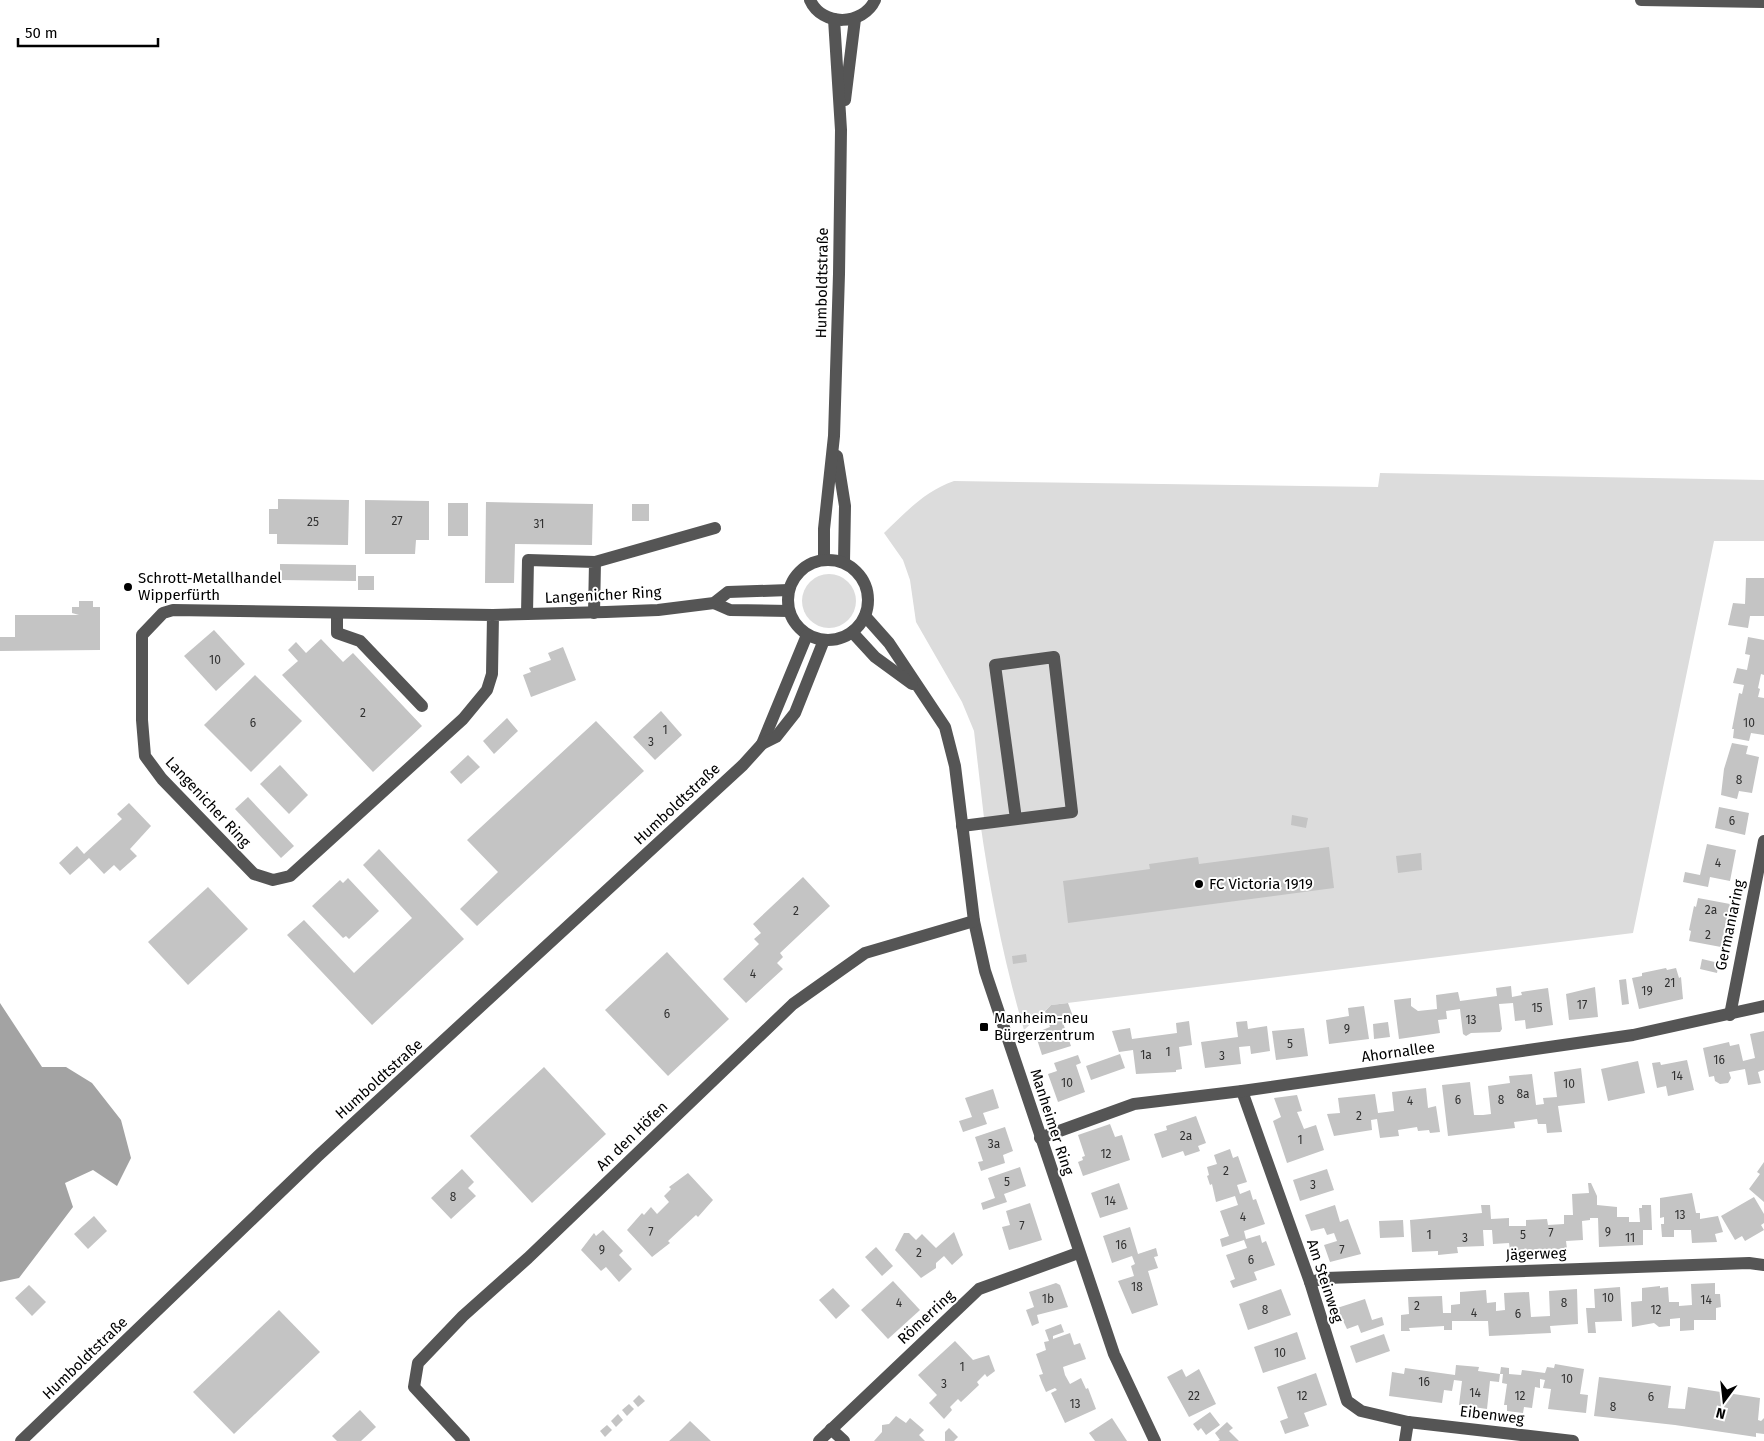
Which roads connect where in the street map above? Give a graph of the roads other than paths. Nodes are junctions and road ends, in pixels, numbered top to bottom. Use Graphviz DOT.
graph roads {
  1 [pos="810,0"];
  2 [pos="875,0"];
  3 [pos="1641,0"];
  4 [pos="1764,2"];
  5 [pos="855,18"];
  6 [pos="834,19"];
  7 [pos="841,130"];
  8 [pos="834,436"];
  9 [pos="715,528"];
  10 [pos="824,559"];
  11 [pos="595,562"];
  12 [pos="844,562"];
  13 [pos="789,590"];
  14 [pos="714,603"];
  15 [pos="789,612"];
  16 [pos="337,613"];
  17 [pos="594,613"];
  18 [pos="527,614"];
  19 [pos="492,615"];
  20 [pos="865,616"];
  21 [pos="852,632"];
  22 [pos="807,635"];
  23 [pos="824,640"];
  24 [pos="920,690"];
  25 [pos="422,706"];
  26 [pos="762,744"];
  27 [pos="1016,819"];
  28 [pos="962,826"];
  29 [pos="1764,841"];
  30 [pos="974,921"];
  31 [pos="1764,1006"];
  32 [pos="1730,1015"];
  33 [pos="1242,1091"];
  34 [pos="1040,1138"];
  35 [pos="1078,1253"];
  36 [pos="1764,1265"];
  37 [pos="1310,1282"];
  38 [pos="1408,1422"];
  39 [pos="831,1429"];
  40 [pos="22,1441"];
  41 [pos="464,1441"];
  42 [pos="819,1441"];
  43 [pos="844,1441"];
  44 [pos="1155,1441"];
  45 [pos="1404,1441"];
  46 [pos="1573,1441"];
  1 -- 6 [label="street"];
  2 -- 5 [label="street"];
  3 -- 4 [label="street"];
  5 -- 6 [label="street"];
  5 -- 7 [label="street, Humboldtstraße"];
  6 -- 7 [label="street, Humboldtstraße"];
  7 -- 8 [label="street, Humboldtstraße"];
  8 -- 10 [label="street, Humboldtstraße"];
  8 -- 12 [label="street, Humboldtstraße"];
  9 -- 11 [label="street"];
  10 -- 12 [label="street"];
  10 -- 13 [label="street"];
  11 -- 17 [label="street"];
  11 -- 18 [label="street"];
  12 -- 20 [label="street"];
  13 -- 14 [label="street, Langenicher Ring"];
  13 -- 15 [label="street"];
  14 -- 15 [label="street, Langenicher Ring"];
  14 -- 17 [label="street, Langenicher Ring"];
  15 -- 22 [label="street"];
  16 -- 19 [label="street, Langenicher Ring"];
  16 -- 19 [label="street, Langenicher Ring"];
  16 -- 25 [label="street"];
  17 -- 18 [label="street, Langenicher Ring"];
  18 -- 19 [label="street, Langenicher Ring"];
  20 -- 21 [label="street"];
  20 -- 24 [label="street, Manheimer Ring"];
  21 -- 23 [label="street"];
  21 -- 24 [label="street, Manheimer Ring"];
  22 -- 23 [label="street"];
  22 -- 26 [label="street, Humboldtstraße"];
  23 -- 26 [label="street, Humboldtstraße"];
  24 -- 28 [label="street, Manheimer Ring"];
  26 -- 40 [label="street, Humboldtstraße"];
  27 -- 27 [label="street"];
  27 -- 28 [label="street"];
  28 -- 30 [label="street, Manheimer Ring"];
  29 -- 32 [label="street, Germaniaring"];
  30 -- 34 [label="street, Manheimer Ring"];
  30 -- 41 [label="street, An den Höfen"];
  31 -- 32 [label="street, Ahornallee"];
  32 -- 33 [label="street, Ahornallee"];
  33 -- 34 [label="street, Ahornallee"];
  33 -- 37 [label="street, Am Steinweg"];
  34 -- 35 [label="street, Manheimer Ring"];
  35 -- 39 [label="street, Römerring"];
  35 -- 44 [label="street, Manheimer Ring"];
  36 -- 37 [label="street, Jägerweg"];
  37 -- 38 [label="street, Am Steinweg"];
  38 -- 45 [label="street"];
  38 -- 46 [label="street, Eibenweg"];
  39 -- 42 [label="street, Römerring"];
  39 -- 43 [label="street"];
}
